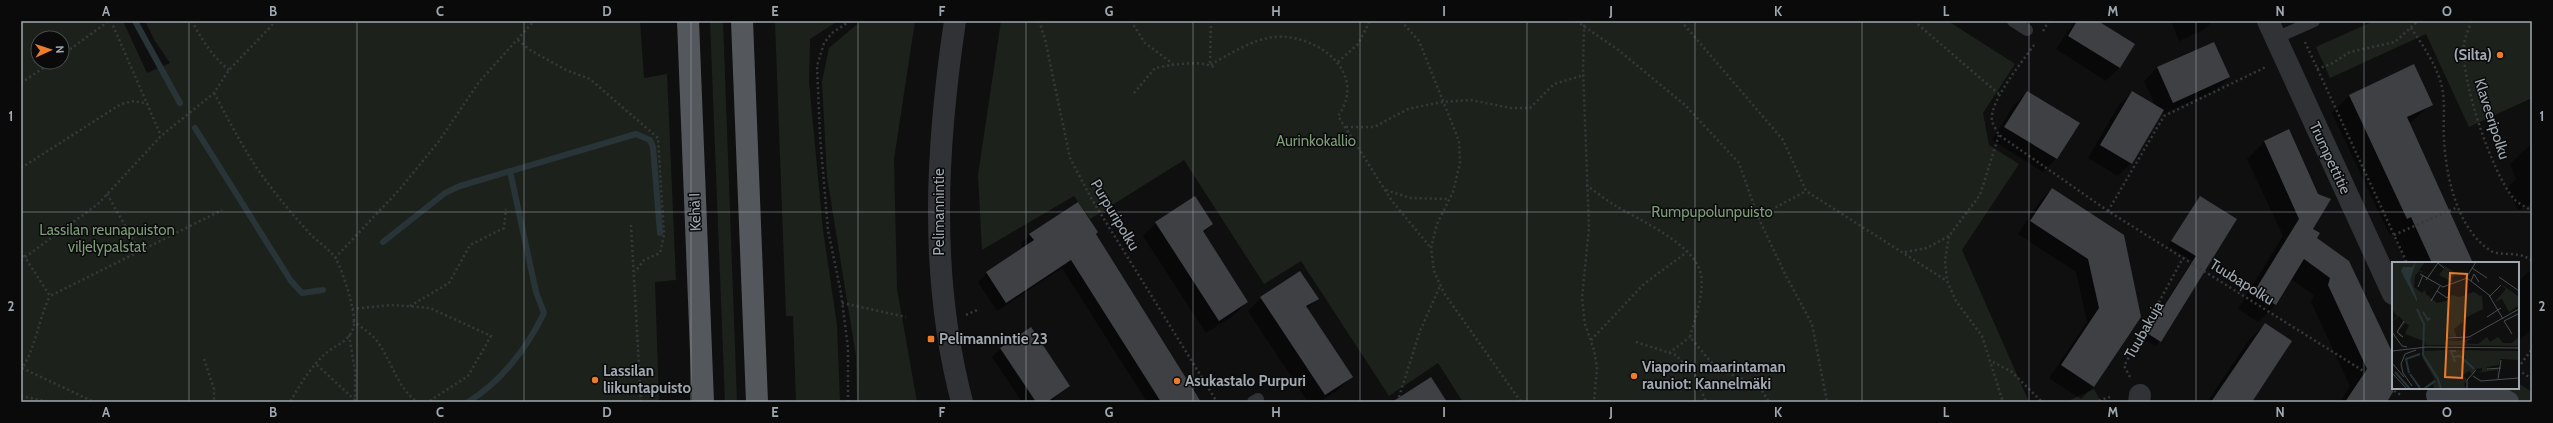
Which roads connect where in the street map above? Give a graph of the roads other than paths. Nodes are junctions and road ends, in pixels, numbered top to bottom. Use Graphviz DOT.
graph roads {
  1 [pos="688,21"];
  2 [pos="742,21"];
  3 [pos="955,21"];
  4 [pos="2013,21"];
  5 [pos="2314,21"];
  6 [pos="2027,30"];
  7 [pos="2272,30"];
  8 [pos="2392,292"];
  9 [pos="2437,395"];
  10 [pos="703,402"];
  11 [pos="757,402"];
  12 [pos="962,402"];
  13 [pos="2508,402"];
  1 -- 10 [label="highway, Kehä I"];
  2 -- 11 [label="highway"];
  3 -- 12 [label="street, Pelimannintie"];
  4 -- 6 [label="lane"];
  5 -- 7 [label="lane"];
  7 -- 8 [label="street, Trumpettitie"];
  9 -- 13 [label="main road"];
}
